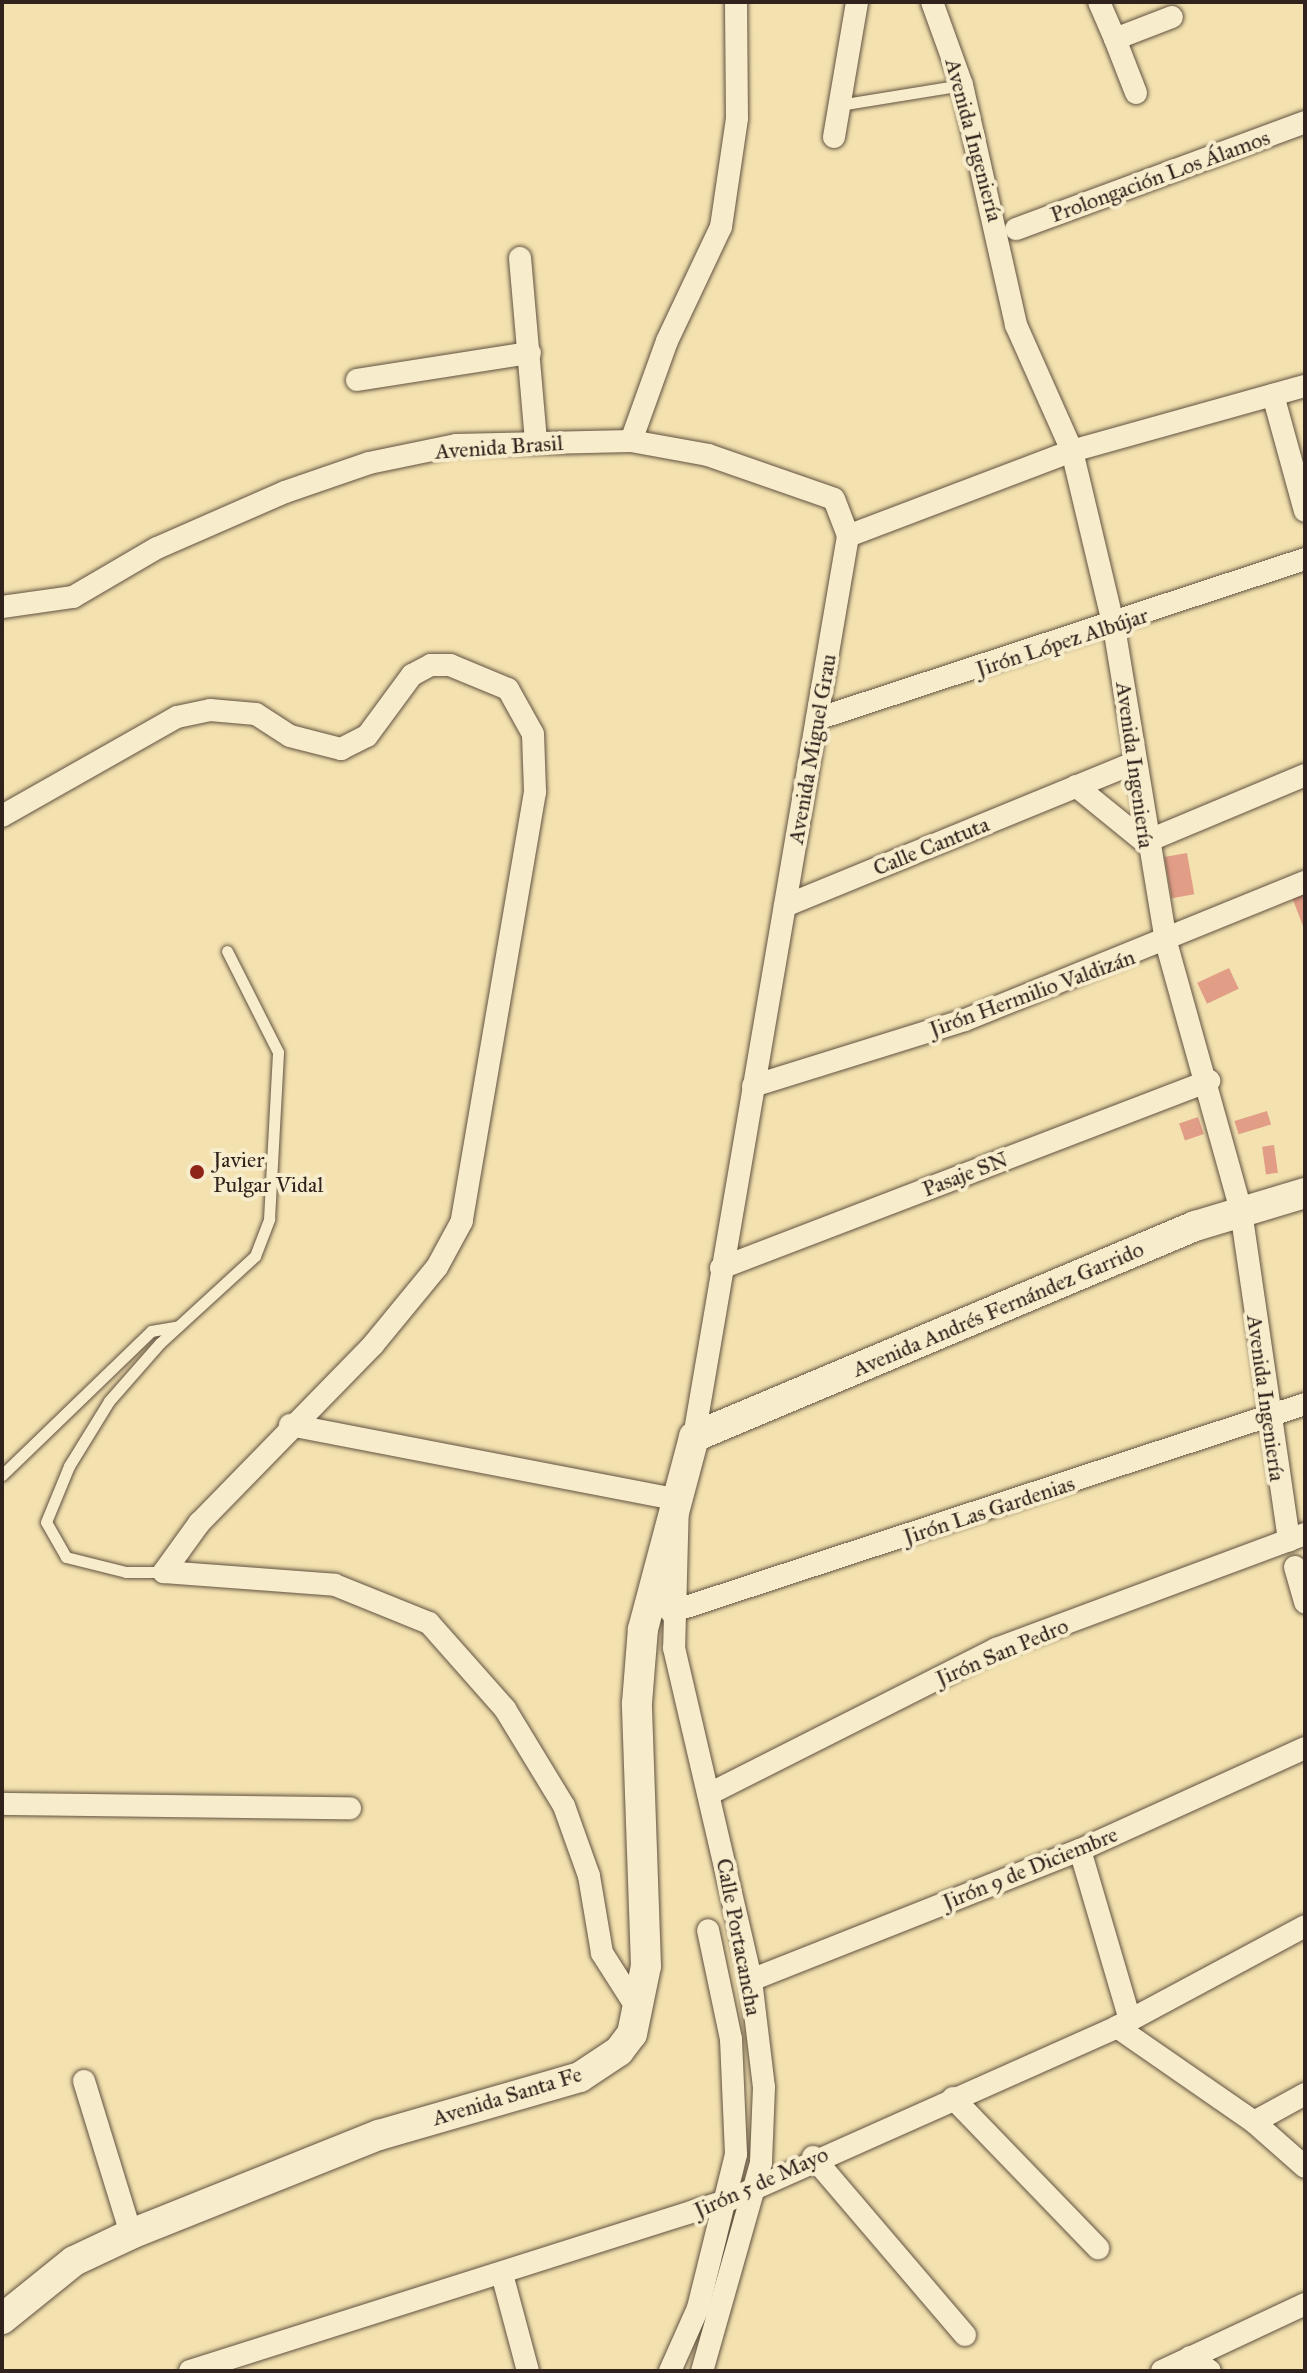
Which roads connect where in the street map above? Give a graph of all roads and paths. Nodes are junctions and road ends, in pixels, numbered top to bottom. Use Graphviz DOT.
graph roads {
  1 [pos="736,2"];
  2 [pos="857,2"];
  3 [pos="932,2"];
  4 [pos="1099,2"];
  5 [pos="1172,17"];
  6 [pos="1115,39"];
  7 [pos="962,85"];
  8 [pos="1136,93"];
  9 [pos="839,105"];
  10 [pos="1305,122"];
  11 [pos="834,137"];
  12 [pos="1016,229"];
  13 [pos="520,258"];
  14 [pos="530,353"];
  15 [pos="357,380"];
  16 [pos="1305,386"];
  17 [pos="1273,395"];
  18 [pos="631,441"];
  19 [pos="536,442"];
  20 [pos="1072,451"];
  21 [pos="1305,511"];
  22 [pos="848,536"];
  23 [pos="1305,559"];
  24 [pos="2,607"];
  25 [pos="1114,627"];
  26 [pos="817,719"];
  27 [pos="1136,762"];
  28 [pos="1305,775"];
  29 [pos="1076,786"];
  30 [pos="2,816"];
  31 [pos="1145,842"];
  32 [pos="1305,882"];
  33 [pos="785,906"];
  34 [pos="1166,942"];
  35 [pos="227,951"];
  36 [pos="1209,1081"];
  37 [pos="753,1086"];
  38 [pos="1305,1193"];
  39 [pos="1241,1211"];
  40 [pos="721,1268"];
  41 [pos="178,1326"];
  42 [pos="1305,1404"];
  43 [pos="1266,1422"];
  44 [pos="290,1425"];
  45 [pos="694,1437"];
  46 [pos="2,1475"];
  47 [pos="678,1500"];
  48 [pos="1297,1537"];
  49 [pos="1295,1567"];
  50 [pos="164,1572"];
  51 [pos="1305,1603"];
  52 [pos="671,1612"];
  53 [pos="1305,1748"];
  54 [pos="709,1794"];
  55 [pos="2,1804"];
  56 [pos="350,1808"];
  57 [pos="1080,1850"];
  58 [pos="1305,1926"];
  59 [pos="708,1930"];
  60 [pos="751,1980"];
  61 [pos="639,2011"];
  62 [pos="1123,2023"];
  63 [pos="84,2081"];
  64 [pos="1305,2094"];
  65 [pos="953,2098"];
  66 [pos="1254,2122"];
  67 [pos="813,2157"];
  68 [pos="1305,2168"];
  69 [pos="753,2183"];
  70 [pos="729,2200"];
  71 [pos="131,2234"];
  72 [pos="1098,2248"];
  73 [pos="502,2274"];
  74 [pos="1305,2304"];
  75 [pos="2,2319"];
  76 [pos="965,2335"];
  77 [pos="1190,2357"];
  78 [pos="190,2371"];
  79 [pos="528,2371"];
  80 [pos="670,2371"];
  81 [pos="702,2371"];
  82 [pos="1162,2371"];
  83 [pos="1210,2371"];
  1 -- 18 [label="street"];
  2 -- 9 [label="street"];
  3 -- 7 [label="street, Avenida Ingeniería"];
  4 -- 6 [label="street"];
  5 -- 6 [label="street"];
  6 -- 8 [label="street"];
  7 -- 9 [label="lane"];
  7 -- 20 [label="street, Avenida Ingeniería"];
  9 -- 11 [label="street"];
  10 -- 12 [label="street, Prolongación Los Álamos"];
  13 -- 14 [label="street"];
  14 -- 15 [label="street"];
  14 -- 19 [label="street"];
  16 -- 17 [label="street"];
  17 -- 20 [label="street"];
  17 -- 21 [label="street"];
  18 -- 19 [label="street, Avenida Brasil"];
  18 -- 22 [label="street, Avenida Brasil"];
  19 -- 24 [label="street, Avenida Brasil"];
  20 -- 22 [label="street"];
  20 -- 25 [label="street, Avenida Ingeniería"];
  22 -- 26 [label="street, Avenida Miguel Grau"];
  23 -- 25 [label="street, Jirón López Albújar"];
  25 -- 26 [label="street, Jirón López Albújar"];
  25 -- 27 [label="street, Avenida Ingeniería"];
  26 -- 33 [label="street, Avenida Miguel Grau"];
  27 -- 29 [label="street, Calle Cantuta"];
  27 -- 31 [label="street, Avenida Ingeniería"];
  28 -- 31 [label="street"];
  29 -- 31 [label="street"];
  29 -- 33 [label="street, Calle Cantuta"];
  30 -- 44 [label="street"];
  31 -- 34 [label="street, Avenida Ingeniería"];
  32 -- 34 [label="street, Jirón Hermilio Valdizán"];
  33 -- 37 [label="street, Avenida Miguel Grau"];
  34 -- 36 [label="street, Avenida Ingeniería"];
  34 -- 37 [label="street, Jirón Hermilio Valdizán"];
  35 -- 41 [label="lane"];
  36 -- 39 [label="street, Avenida Ingeniería"];
  36 -- 40 [label="street, Pasaje SN"];
  37 -- 40 [label="street, Avenida Miguel Grau"];
  38 -- 39 [label="street, Avenida Andrés Fernández Garrido"];
  39 -- 43 [label="street, Avenida Ingeniería"];
  39 -- 45 [label="street, Avenida Andrés Fernández Garrido"];
  40 -- 45 [label="street, Avenida Miguel Grau"];
  41 -- 46 [label="lane"];
  41 -- 50 [label="lane"];
  42 -- 43 [label="street, Jirón Las Gardenias"];
  43 -- 48 [label="street, Avenida Ingeniería"];
  43 -- 52 [label="street, Jirón Las Gardenias"];
  44 -- 47 [label="street"];
  44 -- 50 [label="street"];
  45 -- 47 [label="street, Avenida Santa Fe"];
  47 -- 52 [label="street, Calle Portacancha"];
  47 -- 61 [label="street, Avenida Santa Fe"];
  48 -- 54 [label="street, Jirón San Pedro"];
  49 -- 51 [label="street"];
  50 -- 61 [label="street"];
  52 -- 54 [label="street, Calle Portacancha"];
  53 -- 57 [label="street, Jirón 9 de Diciembre"];
  54 -- 60 [label="street, Calle Portacancha"];
  55 -- 56 [label="street"];
  57 -- 60 [label="street, Jirón 9 de Diciembre"];
  57 -- 62 [label="street"];
  58 -- 62 [label="street, Jirón 5 de Mayo"];
  59 -- 70 [label="street"];
  60 -- 69 [label="street, Calle Portacancha"];
  61 -- 71 [label="street, Avenida Santa Fe"];
  62 -- 65 [label="street, Jirón 5 de Mayo"];
  62 -- 66 [label="street"];
  63 -- 71 [label="street"];
  64 -- 66 [label="street"];
  65 -- 67 [label="street, Jirón 5 de Mayo"];
  65 -- 72 [label="street"];
  66 -- 68 [label="street"];
  67 -- 69 [label="street, Jirón 5 de Mayo"];
  67 -- 76 [label="street"];
  69 -- 70 [label="street, Jirón 5 de Mayo"];
  69 -- 81 [label="street, Calle Portacancha"];
  70 -- 73 [label="street, Jirón 5 de Mayo"];
  70 -- 80 [label="street"];
  71 -- 75 [label="street, Avenida Santa Fe"];
  73 -- 78 [label="street, Jirón 5 de Mayo"];
  73 -- 79 [label="street"];
  74 -- 77 [label="street"];
  77 -- 82 [label="street"];
  77 -- 83 [label="street"];
}
